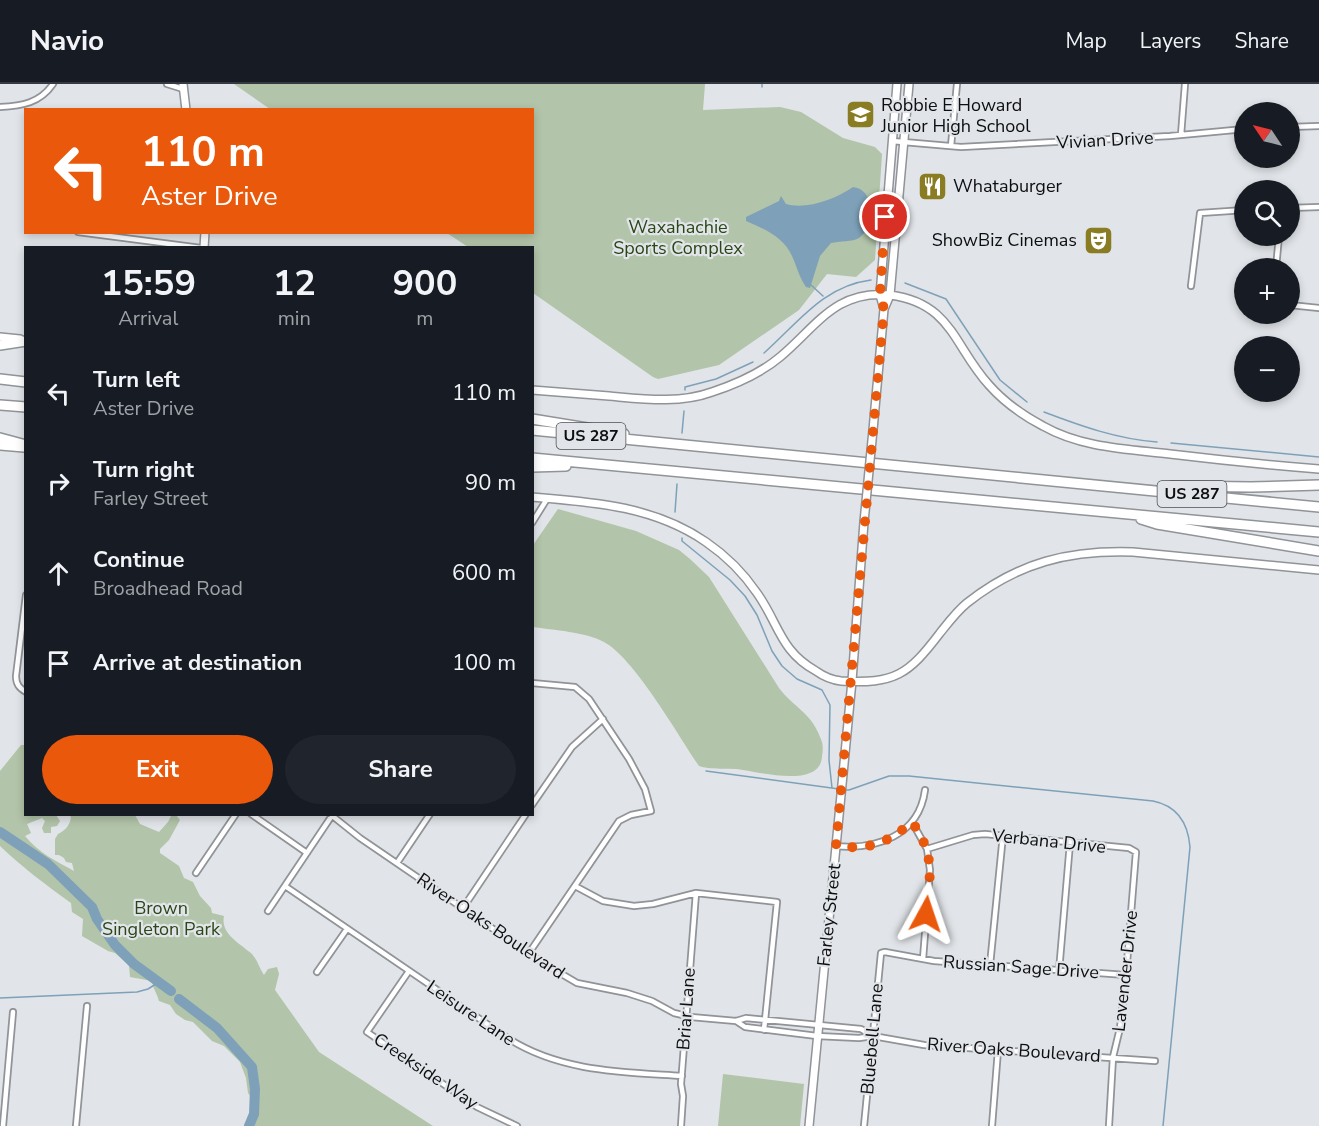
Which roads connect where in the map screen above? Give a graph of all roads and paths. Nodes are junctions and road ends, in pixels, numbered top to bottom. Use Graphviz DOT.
graph roads {
  1 [pos="54,84"];
  2 [pos="168,84"];
  3 [pos="897,84"];
  4 [pos="909,84"];
  5 [pos="957,84"];
  6 [pos="1185,84"];
  7 [pos="183,87"];
  8 [pos="0,106"];
  9 [pos="186,108"];
  10 [pos="1319,126"];
  11 [pos="1300,127"];
  12 [pos="1234,130"];
  13 [pos="1181,135"];
  14 [pos="892,141"];
  15 [pos="904,142"];
  16 [pos="951,146"];
  17 [pos="1319,207"];
  18 [pos="1300,208"];
  19 [pos="1234,211"];
  20 [pos="94,234"];
  21 [pos="186,246"];
  22 [pos="1191,286"];
  23 [pos="880,295"];
  24 [pos="890,295"];
  25 [pos="1300,306"];
  26 [pos="1319,308"];
  27 [pos="884,309"];
  28 [pos="0,337"];
  29 [pos="24,340"];
  30 [pos="24,340"];
  31 [pos="0,345"];
  32 [pos="0,380"];
  33 [pos="24,382"];
  34 [pos="534,390"];
  35 [pos="0,405"];
  36 [pos="24,407"];
  37 [pos="534,419"];
  38 [pos="534,430"];
  39 [pos="0,438"];
  40 [pos="649,442"];
  41 [pos="0,446"];
  42 [pos="24,446"];
  43 [pos="24,447"];
  44 [pos="534,458"];
  45 [pos="615,465"];
  46 [pos="534,467"];
  47 [pos="1319,469"];
  48 [pos="1064,482"];
  49 [pos="1319,485"];
  50 [pos="534,497"];
  51 [pos="547,498"];
  52 [pos="1319,507"];
  53 [pos="1131,514"];
  54 [pos="534,520"];
  55 [pos="1319,532"];
  56 [pos="1319,551"];
  57 [pos="1319,570"];
  58 [pos="24,610"];
  59 [pos="852,681"];
  60 [pos="534,683"];
  61 [pos="24,691"];
  62 [pos="603,719"];
  63 [pos="925,790"];
  64 [pos="534,802"];
  65 [pos="235,816"];
  66 [pos="254,816"];
  67 [pos="331,816"];
  68 [pos="333,816"];
  69 [pos="429,816"];
  70 [pos="525,816"];
  71 [pos="912,822"];
  72 [pos="1003,835"];
  73 [pos="1070,843"];
  74 [pos="836,846"];
  75 [pos="927,849"];
  76 [pos="1136,852"];
  77 [pos="308,853"];
  78 [pos="397,863"];
  79 [pos="196,873"];
  80 [pos="285,886"];
  81 [pos="575,886"];
  82 [pos="696,893"];
  83 [pos="463,908"];
  84 [pos="268,911"];
  85 [pos="347,929"];
  86 [pos="529,953"];
  87 [pos="881,953"];
  88 [pos="922,959"];
  89 [pos="990,965"];
  90 [pos="409,971"];
  91 [pos="1059,971"];
  92 [pos="317,972"];
  93 [pos="1126,975"];
  94 [pos="87,1006"];
  95 [pos="13,1012"];
  96 [pos="686,1016"];
  97 [pos="766,1020"];
  98 [pos="736,1021"];
  99 [pos="818,1026"];
  100 [pos="764,1030"];
  101 [pos="817,1036"];
  102 [pos="873,1036"];
  103 [pos="998,1050"];
  104 [pos="1113,1058"];
  105 [pos="1155,1061"];
  106 [pos="682,1076"];
  107 [pos="3,1126"];
  108 [pos="76,1126"];
  109 [pos="517,1126"];
  110 [pos="681,1126"];
  111 [pos="809,1126"];
  112 [pos="864,1126"];
  113 [pos="992,1126"];
  114 [pos="1109,1126"];
  1 -- 8 [label="street"];
  2 -- 7 [label="street"];
  3 -- 14 [label="main road"];
  4 -- 15 [label="main road"];
  5 -- 16 [label="street"];
  6 -- 13 [label="street"];
  7 -- 9 [label="main road"];
  10 -- 11 [label="street"];
  12 -- 13 [label="street, Vivian Drive"];
  13 -- 16 [label="street, Vivian Drive"];
  14 -- 15 [label="street, Vivian Drive"];
  14 -- 23 [label="main road"];
  15 -- 16 [label="street, Vivian Drive"];
  15 -- 24 [label="main road"];
  17 -- 18 [label="street"];
  19 -- 22 [label="street"];
  20 -- 21 [label="street"];
  23 -- 24 [label="main road"];
  23 -- 27 [label="main road"];
  23 -- 34 [label="main road"];
  24 -- 27 [label="main road"];
  24 -- 47 [label="main road"];
  25 -- 26 [label="street"];
  27 -- 59 [label="main road, Farley Street, bridge"];
  28 -- 29 [label="main road"];
  30 -- 31 [label="highway"];
  32 -- 33 [label="highway"];
  35 -- 36 [label="highway"];
  37 -- 40 [label="highway"];
  38 -- 40 [label="highway, US 287"];
  39 -- 42 [label="highway"];
  40 -- 48 [label="highway, US 287"];
  41 -- 43 [label="main road"];
  44 -- 45 [label="highway, US 287"];
  45 -- 46 [label="highway"];
  45 -- 53 [label="highway, US 287"];
  48 -- 49 [label="highway"];
  48 -- 52 [label="highway, US 287"];
  50 -- 51 [label="main road"];
  51 -- 54 [label="street"];
  51 -- 59 [label="main road"];
  53 -- 55 [label="highway, US 287"];
  53 -- 56 [label="highway"];
  57 -- 59 [label="main road"];
  58 -- 61 [label="street"];
  59 -- 74 [label="main road, Farley Street"];
  60 -- 62 [label="street"];
  62 -- 64 [label="street"];
  62 -- 81 [label="street"];
  63 -- 71 [label="street"];
  65 -- 79 [label="street"];
  66 -- 77 [label="street"];
  67 -- 77 [label="street"];
  68 -- 78 [label="street, River Oaks Boulevard"];
  69 -- 78 [label="street"];
  70 -- 83 [label="street"];
  71 -- 74 [label="street"];
  71 -- 75 [label="street"];
  72 -- 73 [label="street, Verbana Drive"];
  72 -- 75 [label="street, Verbana Drive"];
  72 -- 89 [label="street"];
  73 -- 76 [label="street, Verbana Drive"];
  73 -- 91 [label="street"];
  74 -- 99 [label="main road, Farley Street"];
  75 -- 88 [label="street"];
  76 -- 93 [label="street, Lavender Drive"];
  77 -- 80 [label="street"];
  78 -- 83 [label="street, River Oaks Boulevard"];
  80 -- 84 [label="street"];
  80 -- 85 [label="street, Leisure Lane"];
  81 -- 82 [label="street"];
  81 -- 86 [label="street"];
  82 -- 96 [label="street, Briar Lane"];
  82 -- 97 [label="street"];
  83 -- 86 [label="street, River Oaks Boulevard"];
  85 -- 90 [label="street, Leisure Lane"];
  85 -- 92 [label="street"];
  86 -- 96 [label="street, River Oaks Boulevard"];
  87 -- 88 [label="street, Russian Sage Drive"];
  87 -- 102 [label="street, Bluebell Lane"];
  88 -- 89 [label="street, Russian Sage Drive"];
  89 -- 91 [label="street, Russian Sage Drive"];
  90 -- 106 [label="street, Leisure Lane"];
  90 -- 109 [label="street, Creekside Way"];
  91 -- 93 [label="street, Russian Sage Drive"];
  93 -- 104 [label="street, Lavender Drive"];
  94 -- 108 [label="street"];
  95 -- 107 [label="street"];
  96 -- 98 [label="street, River Oaks Boulevard"];
  96 -- 106 [label="street, Briar Lane"];
  97 -- 98 [label="street, River Oaks Boulevard"];
  97 -- 99 [label="street, River Oaks Boulevard"];
  97 -- 100 [label="street"];
  98 -- 100 [label="street, River Oaks Boulevard"];
  99 -- 101 [label="main road, Farley Street"];
  99 -- 102 [label="street, River Oaks Boulevard"];
  100 -- 101 [label="street, River Oaks Boulevard"];
  101 -- 102 [label="street, River Oaks Boulevard"];
  101 -- 111 [label="main road, Farley Street"];
  102 -- 103 [label="street, River Oaks Boulevard"];
  102 -- 112 [label="street, Bluebell Lane"];
  103 -- 104 [label="street, River Oaks Boulevard"];
  103 -- 113 [label="street"];
  104 -- 105 [label="street, River Oaks Boulevard"];
  104 -- 114 [label="street, Lavender Drive"];
  106 -- 110 [label="street, Briar Lane"];
}
